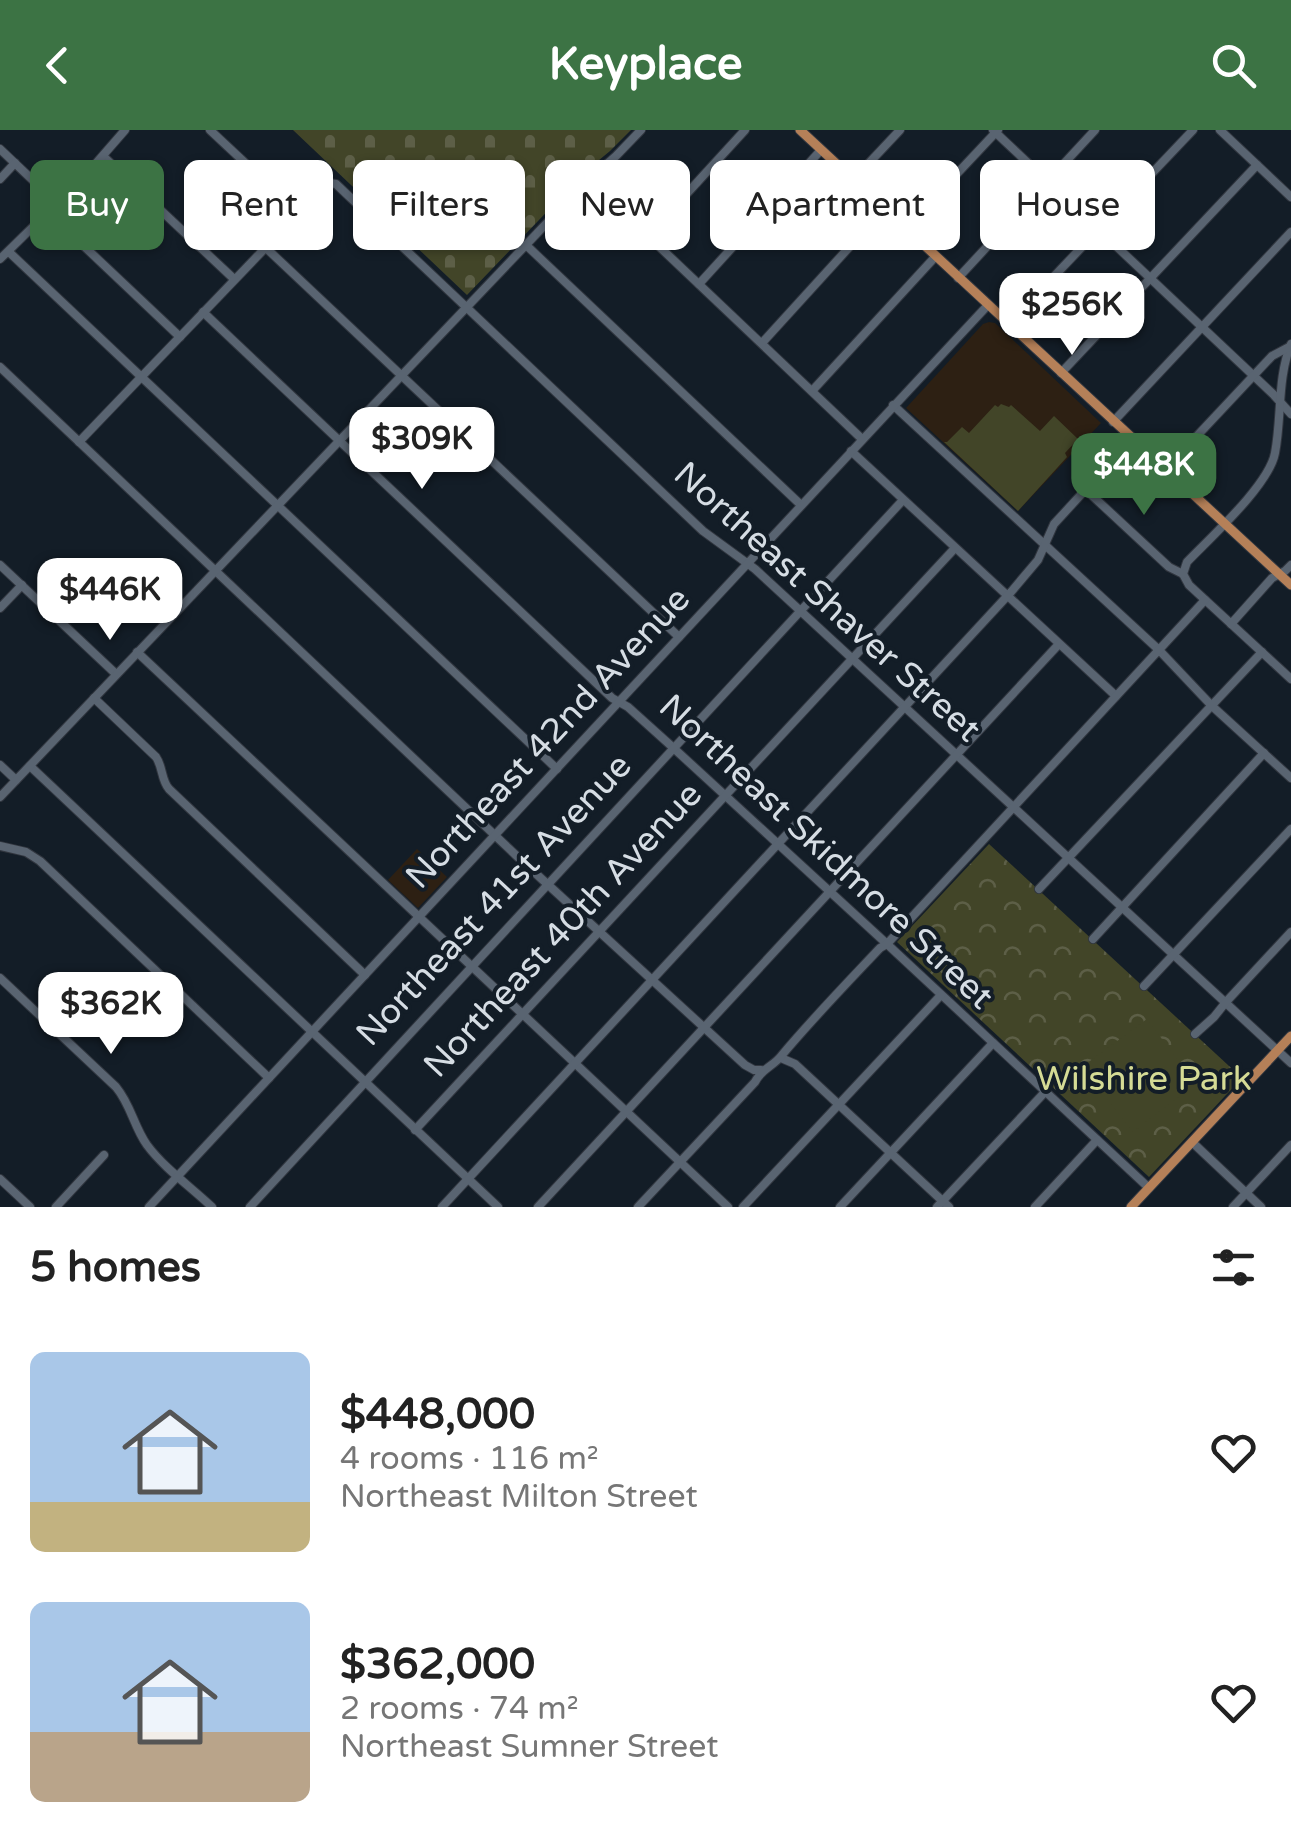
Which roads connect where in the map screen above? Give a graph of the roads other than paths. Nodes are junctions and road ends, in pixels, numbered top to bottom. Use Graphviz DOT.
graph roads {
  1 [pos="125,130"];
  2 [pos="210,130"];
  3 [pos="641,130"];
  4 [pos="745,130"];
  5 [pos="801,130"];
  6 [pos="900,130"];
  7 [pos="1095,130"];
  8 [pos="1192,130"];
  9 [pos="1220,130"];
  10 [pos="1228,130"];
  11 [pos="996,131"];
  12 [pos="1233,142"];
  13 [pos="0,148"];
  14 [pos="821,150"];
  15 [pos="104,156"];
  16 [pos="100,160"];
  17 [pos="242,160"];
  18 [pos="612,160"];
  19 [pos="832,160"];
  20 [pos="872,160"];
  21 [pos="1026,160"];
  22 [pos="1067,160"];
  23 [pos="15,163"];
  24 [pos="1257,165"];
  25 [pos="1155,169"];
  26 [pos="960,170"];
  27 [pos="30,177"];
  28 [pos="0,179"];
  29 [pos="333,183"];
  30 [pos="690,190"];
  31 [pos="1291,197"];
  32 [pos="353,200"];
  33 [pos="545,225"];
  34 [pos="30,231"];
  35 [pos="1291,232"];
  36 [pos="526,245"];
  37 [pos="88,250"];
  38 [pos="262,250"];
  39 [pos="268,250"];
  40 [pos="406,250"];
  41 [pos="663,250"];
  42 [pos="846,250"];
  43 [pos="928,250"];
  44 [pos="984,250"];
  45 [pos="1079,250"];
  46 [pos="1120,250"];
  47 [pos="10,252"];
  48 [pos="936,257"];
  49 [pos="0,259"];
  50 [pos="958,278"];
  51 [pos="1150,278"];
  52 [pos="234,280"];
  53 [pos="699,284"];
  54 [pos="987,306"];
  55 [pos="466,308"];
  56 [pos="203,312"];
  57 [pos="1006,323"];
  58 [pos="1202,327"];
  59 [pos="180,337"];
  60 [pos="762,343"];
  61 [pos="1290,346"];
  62 [pos="0,366"];
  63 [pos="1060,374"];
  64 [pos="142,376"];
  65 [pos="402,376"];
  66 [pos="1253,376"];
  67 [pos="812,391"];
  68 [pos="1280,402"];
  69 [pos="893,405"];
  70 [pos="1291,414"];
  71 [pos="1113,422"];
  72 [pos="862,439"];
  73 [pos="1132,439"];
  74 [pos="340,441"];
  75 [pos="80,442"];
  76 [pos="851,452"];
  77 [pos="1165,470"];
  78 [pos="1086,489"];
  79 [pos="903,500"];
  80 [pos="801,505"];
  81 [pos="278,506"];
  82 [pos="1223,523"];
  83 [pos="1044,544"];
  84 [pos="955,548"];
  85 [pos="746,564"];
  86 [pos="0,565"];
  87 [pos="1291,565"];
  88 [pos="216,570"];
  89 [pos="1183,574"];
  90 [pos="1279,574"];
  91 [pos="22,585"];
  92 [pos="1291,586"];
  93 [pos="1008,596"];
  94 [pos="1205,600"];
  95 [pos="0,608"];
  96 [pos="800,610"];
  97 [pos="1231,624"];
  98 [pos="680,637"];
  99 [pos="1059,644"];
  100 [pos="1159,650"];
  101 [pos="137,652"];
  102 [pos="1262,652"];
  103 [pos="852,659"];
  104 [pos="1291,662"];
  105 [pos="1282,671"];
  106 [pos="116,674"];
  107 [pos="1291,679"];
  108 [pos="1116,696"];
  109 [pos="94,698"];
  110 [pos="619,702"];
  111 [pos="1212,706"];
  112 [pos="905,707"];
  113 [pos="673,748"];
  114 [pos="1264,754"];
  115 [pos="957,755"];
  116 [pos="0,765"];
  117 [pos="30,766"];
  118 [pos="557,769"];
  119 [pos="1289,773"];
  120 [pos="16,780"];
  121 [pos="0,796"];
  122 [pos="725,796"];
  123 [pos="1013,806"];
  124 [pos="1291,829"];
  125 [pos="496,835"];
  126 [pos="778,844"];
  127 [pos="0,846"];
  128 [pos="1069,858"];
  129 [pos="548,884"];
  130 [pos="1039,889"];
  131 [pos="830,892"];
  132 [pos="1122,906"];
  133 [pos="420,918"];
  134 [pos="600,932"];
  135 [pos="1291,932"];
  136 [pos="1092,939"];
  137 [pos="887,944"];
  138 [pos="1174,954"];
  139 [pos="471,966"];
  140 [pos="365,976"];
  141 [pos="0,978"];
  142 [pos="652,980"];
  143 [pos="1144,986"];
  144 [pos="942,995"];
  145 [pos="1226,1002"];
  146 [pos="522,1014"];
  147 [pos="705,1028"];
  148 [pos="312,1033"];
  149 [pos="1195,1034"];
  150 [pos="1291,1036"];
  151 [pos="994,1043"];
  152 [pos="1278,1050"];
  153 [pos="780,1058"];
  154 [pos="1291,1062"];
  155 [pos="574,1063"];
  156 [pos="761,1070"];
  157 [pos="269,1078"];
  158 [pos="364,1082"];
  159 [pos="1045,1092"];
  160 [pos="839,1104"];
  161 [pos="626,1112"];
  162 [pos="415,1130"];
  163 [pos="1097,1140"];
  164 [pos="1192,1142"];
  165 [pos="1291,1145"];
  166 [pos="891,1153"];
  167 [pos="104,1155"];
  168 [pos="680,1162"];
  169 [pos="178,1176"];
  170 [pos="0,1179"];
  171 [pos="468,1179"];
  172 [pos="1149,1188"];
  173 [pos="1246,1193"];
  174 [pos="943,1205"];
  175 [pos="30,1207"];
  176 [pos="56,1207"];
  177 [pos="150,1207"];
  178 [pos="212,1207"];
  179 [pos="250,1207"];
  180 [pos="442,1207"];
  181 [pos="498,1207"];
  182 [pos="538,1207"];
  183 [pos="638,1207"];
  184 [pos="728,1207"];
  185 [pos="743,1207"];
  186 [pos="840,1207"];
  187 [pos="1035,1207"];
  188 [pos="1132,1207"];
  189 [pos="1233,1207"];
  190 [pos="1261,1207"];
  1 -- 15 [label="street"];
  2 -- 17 [label="street"];
  3 -- 18 [label="street"];
  4 -- 30 [label="street"];
  5 -- 14 [label="main road"];
  6 -- 20 [label="street"];
  7 -- 22 [label="street"];
  8 -- 25 [label="street"];
  9 -- 12 [label="street"];
  10 -- 12 [label="street"];
  11 -- 21 [label="street"];
  11 -- 26 [label="street"];
  12 -- 24 [label="street"];
  13 -- 23 [label="street"];
  14 -- 19 [label="main road"];
  14 -- 53 [label="street"];
  15 -- 16 [label="street"];
  15 -- 52 [label="street"];
  23 -- 27 [label="street"];
  23 -- 28 [label="street"];
  24 -- 31 [label="street"];
  24 -- 51 [label="street"];
  29 -- 32 [label="street, Northeast Shaver Street"];
  33 -- 36 [label="street"];
  34 -- 47 [label="street"];
  35 -- 58 [label="street"];
  36 -- 55 [label="street"];
  36 -- 80 [label="street"];
  37 -- 59 [label="street"];
  38 -- 52 [label="street"];
  39 -- 65 [label="street"];
  40 -- 55 [label="street, Northeast Shaver Street"];
  41 -- 53 [label="street"];
  42 -- 60 [label="street"];
  43 -- 48 [label="main road"];
  44 -- 50 [label="street"];
  45 -- 57 [label="street"];
  46 -- 51 [label="street"];
  47 -- 49 [label="street"];
  47 -- 64 [label="street"];
  48 -- 50 [label="main road"];
  48 -- 67 [label="street"];
  50 -- 54 [label="main road"];
  51 -- 58 [label="street"];
  51 -- 63 [label="street"];
  52 -- 56 [label="street"];
  53 -- 60 [label="street"];
  54 -- 57 [label="main road"];
  54 -- 69 [label="street, Northeast 42nd Avenue"];
  55 -- 65 [label="street"];
  55 -- 85 [label="street, Northeast Shaver Street"];
  56 -- 59 [label="street"];
  56 -- 74 [label="street, Northeast Skidmore Street"];
  57 -- 63 [label="main road"];
  58 -- 66 [label="street"];
  58 -- 71 [label="street"];
  59 -- 64 [label="street"];
  60 -- 67 [label="street"];
  61 -- 66 [label="street"];
  61 -- 68 [label="street"];
  62 -- 75 [label="street"];
  63 -- 71 [label="main road"];
  64 -- 75 [label="street"];
  64 -- 81 [label="street"];
  65 -- 74 [label="street"];
  65 -- 98 [label="street"];
  66 -- 68 [label="street"];
  66 -- 77 [label="street"];
  67 -- 72 [label="street"];
  68 -- 70 [label="street"];
  68 -- 82 [label="street"];
  69 -- 72 [label="street, Northeast 42nd Avenue"];
  69 -- 83 [label="street"];
  71 -- 73 [label="main road"];
  72 -- 76 [label="street, Northeast 42nd Avenue"];
  73 -- 77 [label="main road"];
  73 -- 78 [label="street"];
  74 -- 81 [label="street"];
  74 -- 110 [label="street, Northeast Skidmore Street"];
  75 -- 88 [label="street"];
  76 -- 79 [label="street"];
  76 -- 80 [label="street, Northeast 42nd Avenue"];
  77 -- 82 [label="main road"];
  78 -- 83 [label="street"];
  78 -- 89 [label="street"];
  79 -- 84 [label="street"];
  79 -- 96 [label="street, Northeast 41st Avenue"];
  80 -- 85 [label="street, Northeast 42nd Avenue"];
  81 -- 88 [label="street"];
  81 -- 118 [label="street"];
  82 -- 89 [label="street"];
  82 -- 90 [label="main road"];
  83 -- 93 [label="street"];
  83 -- 100 [label="street"];
  84 -- 93 [label="street"];
  84 -- 103 [label="street, Northeast 40th Avenue"];
  85 -- 96 [label="street, Northeast Shaver Street"];
  85 -- 98 [label="street, Northeast 42nd Avenue"];
  86 -- 91 [label="street"];
  87 -- 90 [label="street"];
  88 -- 101 [label="street"];
  88 -- 125 [label="street"];
  89 -- 94 [label="street"];
  90 -- 92 [label="main road"];
  90 -- 97 [label="street"];
  91 -- 95 [label="street"];
  91 -- 106 [label="street"];
  93 -- 99 [label="street"];
  93 -- 112 [label="street"];
  94 -- 97 [label="street"];
  94 -- 100 [label="street"];
  96 -- 103 [label="street, Northeast Shaver Street"];
  96 -- 113 [label="street, Northeast 41st Avenue"];
  97 -- 102 [label="street"];
  98 -- 110 [label="street, Northeast 42nd Avenue"];
  99 -- 108 [label="street"];
  99 -- 115 [label="street"];
  100 -- 108 [label="street"];
  100 -- 111 [label="street"];
  101 -- 106 [label="street"];
  101 -- 133 [label="street"];
  102 -- 105 [label="street"];
  102 -- 111 [label="street"];
  103 -- 112 [label="street, Northeast Shaver Street"];
  103 -- 122 [label="street, Northeast 40th Avenue"];
  104 -- 105 [label="street"];
  105 -- 107 [label="street"];
  106 -- 109 [label="street"];
  108 -- 123 [label="street"];
  109 -- 117 [label="street"];
  109 -- 140 [label="street"];
  110 -- 113 [label="street, Northeast Skidmore Street"];
  110 -- 118 [label="street, Northeast 42nd Avenue"];
  111 -- 114 [label="street"];
  111 -- 128 [label="street"];
  112 -- 115 [label="street, Northeast Shaver Street"];
  112 -- 126 [label="street"];
  113 -- 122 [label="street, Northeast Skidmore Street"];
  113 -- 129 [label="street, Northeast 41st Avenue"];
  114 -- 119 [label="street"];
  114 -- 132 [label="street"];
  115 -- 123 [label="street, Northeast Shaver Street"];
  115 -- 131 [label="street"];
  116 -- 120 [label="street"];
  117 -- 120 [label="street"];
  117 -- 148 [label="street"];
  118 -- 125 [label="street, Northeast 42nd Avenue"];
  120 -- 121 [label="street"];
  122 -- 126 [label="street, Northeast Skidmore Street"];
  122 -- 134 [label="street, Northeast 40th Avenue"];
  123 -- 128 [label="street, Northeast Shaver Street"];
  123 -- 137 [label="street"];
  124 -- 138 [label="street"];
  125 -- 129 [label="street"];
  125 -- 133 [label="street, Northeast 42nd Avenue"];
  126 -- 131 [label="street, Northeast Skidmore Street"];
  126 -- 142 [label="street"];
  127 -- 157 [label="street"];
  128 -- 130 [label="street"];
  128 -- 132 [label="street, Northeast Shaver Street"];
  129 -- 134 [label="street"];
  129 -- 139 [label="street, Northeast 41st Avenue"];
  131 -- 137 [label="street, Northeast Skidmore Street"];
  131 -- 147 [label="street"];
  132 -- 136 [label="street"];
  132 -- 138 [label="street, Northeast Shaver Street"];
  133 -- 139 [label="street"];
  133 -- 140 [label="street, Northeast 42nd Avenue"];
  134 -- 142 [label="street"];
  134 -- 146 [label="street, Northeast 40th Avenue"];
  135 -- 145 [label="street"];
  137 -- 144 [label="street, Northeast Skidmore Street"];
  137 -- 153 [label="street"];
  138 -- 143 [label="street"];
  138 -- 145 [label="street, Northeast Shaver Street"];
  139 -- 146 [label="street"];
  139 -- 158 [label="street, Northeast 41st Avenue"];
  140 -- 148 [label="street, Northeast 42nd Avenue"];
  141 -- 169 [label="street"];
  142 -- 147 [label="street"];
  142 -- 155 [label="street"];
  144 -- 151 [label="street, Northeast Skidmore Street"];
  144 -- 160 [label="street"];
  145 -- 149 [label="street"];
  145 -- 152 [label="street, Northeast Shaver Street"];
  146 -- 155 [label="street"];
  146 -- 162 [label="street, Northeast 40th Avenue"];
  147 -- 156 [label="street"];
  147 -- 161 [label="street"];
  148 -- 157 [label="street, Northeast 42nd Avenue"];
  148 -- 158 [label="street"];
  150 -- 152 [label="main road"];
  151 -- 159 [label="street, Northeast Skidmore Street"];
  151 -- 166 [label="street"];
  152 -- 154 [label="street, Northeast Shaver Street"];
  152 -- 164 [label="main road"];
  153 -- 156 [label="street"];
  153 -- 160 [label="street"];
  155 -- 161 [label="street"];
  155 -- 171 [label="street"];
  156 -- 168 [label="street"];
  157 -- 169 [label="street, Northeast 42nd Avenue"];
  158 -- 162 [label="street"];
  158 -- 179 [label="street, Northeast 41st Avenue"];
  159 -- 163 [label="street, Northeast Skidmore Street"];
  159 -- 174 [label="street"];
  160 -- 166 [label="street"];
  160 -- 185 [label="street"];
  161 -- 168 [label="street"];
  161 -- 182 [label="street"];
  162 -- 171 [label="street"];
  163 -- 172 [label="street, Northeast Skidmore Street"];
  163 -- 187 [label="street"];
  164 -- 172 [label="main road"];
  164 -- 173 [label="street"];
  165 -- 173 [label="street"];
  166 -- 174 [label="street"];
  166 -- 186 [label="street"];
  167 -- 176 [label="street"];
  168 -- 183 [label="street"];
  168 -- 184 [label="street"];
  169 -- 177 [label="street, Northeast 42nd Avenue"];
  169 -- 178 [label="street"];
  170 -- 175 [label="street"];
  171 -- 180 [label="street"];
  171 -- 181 [label="street"];
  172 -- 188 [label="main road"];
  173 -- 189 [label="street"];
  173 -- 190 [label="street"];
}
